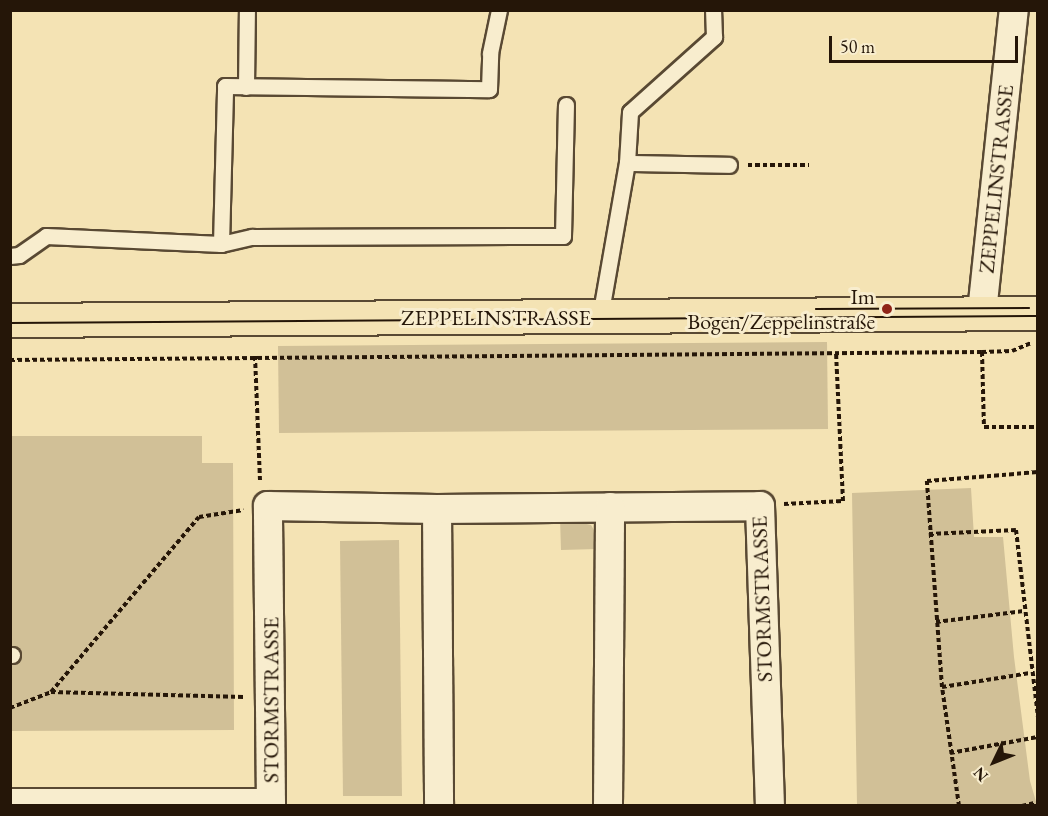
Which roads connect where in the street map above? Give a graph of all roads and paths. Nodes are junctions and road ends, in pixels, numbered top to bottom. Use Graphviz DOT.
graph roads {
  1 [pos="247,10"];
  2 [pos="499,10"];
  3 [pos="713,10"];
  4 [pos="1014,10"];
  5 [pos="246,87"];
  6 [pos="566,105"];
  7 [pos="627,163"];
  8 [pos="729,165"];
  9 [pos="809,165"];
  10 [pos="220,244"];
  11 [pos="10,256"];
  12 [pos="982,312"];
  13 [pos="1038,313"];
  14 [pos="600,317"];
  15 [pos="10,320"];
  16 [pos="1038,342"];
  17 [pos="982,352"];
  18 [pos="836,353"];
  19 [pos="255,355"];
  20 [pos="10,360"];
  21 [pos="1038,427"];
  22 [pos="1038,472"];
  23 [pos="268,506"];
  24 [pos="760,506"];
  25 [pos="610,507"];
  26 [pos="437,509"];
  27 [pos="930,534"];
  28 [pos="1023,611"];
  29 [pos="936,622"];
  30 [pos="1030,674"];
  31 [pos="942,687"];
  32 [pos="51,692"];
  33 [pos="272,698"];
  34 [pos="10,708"];
  35 [pos="1038,718"];
  36 [pos="1038,737"];
  37 [pos="950,753"];
  38 [pos="1038,802"];
  39 [pos="10,803"];
  40 [pos="439,806"];
  41 [pos="608,806"];
  42 [pos="770,806"];
  43 [pos="959,806"];
  44 [pos="1022,806"];
  1 -- 5 [label="lane"];
  2 -- 5 [label="lane"];
  3 -- 7 [label="lane"];
  4 -- 12 [label="street, ZEPPELINSTRASSE"];
  5 -- 10 [label="lane"];
  6 -- 10 [label="lane"];
  7 -- 8 [label="lane"];
  7 -- 14 [label="lane"];
  8 -- 9 [label="path"];
  10 -- 11 [label="lane"];
  12 -- 13 [label="main road, ZEPPELINSTRASSE"];
  12 -- 14 [label="main road, ZEPPELINSTRASSE"];
  14 -- 15 [label="main road, ZEPPELINSTRASSE"];
  16 -- 17 [label="path"];
  17 -- 18 [label="path"];
  17 -- 21 [label="path"];
  18 -- 19 [label="path"];
  18 -- 24 [label="path"];
  19 -- 20 [label="path"];
  19 -- 23 [label="path"];
  22 -- 27 [label="path"];
  23 -- 26 [label="street, STORMSTRASSE"];
  23 -- 32 [label="path"];
  23 -- 33 [label="street, STORMSTRASSE"];
  24 -- 25 [label="street, STORMSTRASSE"];
  24 -- 42 [label="street, STORMSTRASSE"];
  25 -- 26 [label="street, STORMSTRASSE"];
  25 -- 41 [label="street"];
  26 -- 40 [label="street"];
  27 -- 28 [label="path"];
  27 -- 29 [label="path"];
  28 -- 29 [label="path"];
  28 -- 30 [label="path"];
  29 -- 31 [label="path"];
  30 -- 31 [label="path"];
  30 -- 35 [label="path"];
  31 -- 37 [label="path"];
  32 -- 33 [label="path"];
  32 -- 34 [label="path"];
  33 -- 39 [label="street, STORMSTRASSE"];
  36 -- 37 [label="path"];
  37 -- 43 [label="path"];
  38 -- 44 [label="path"];
}
